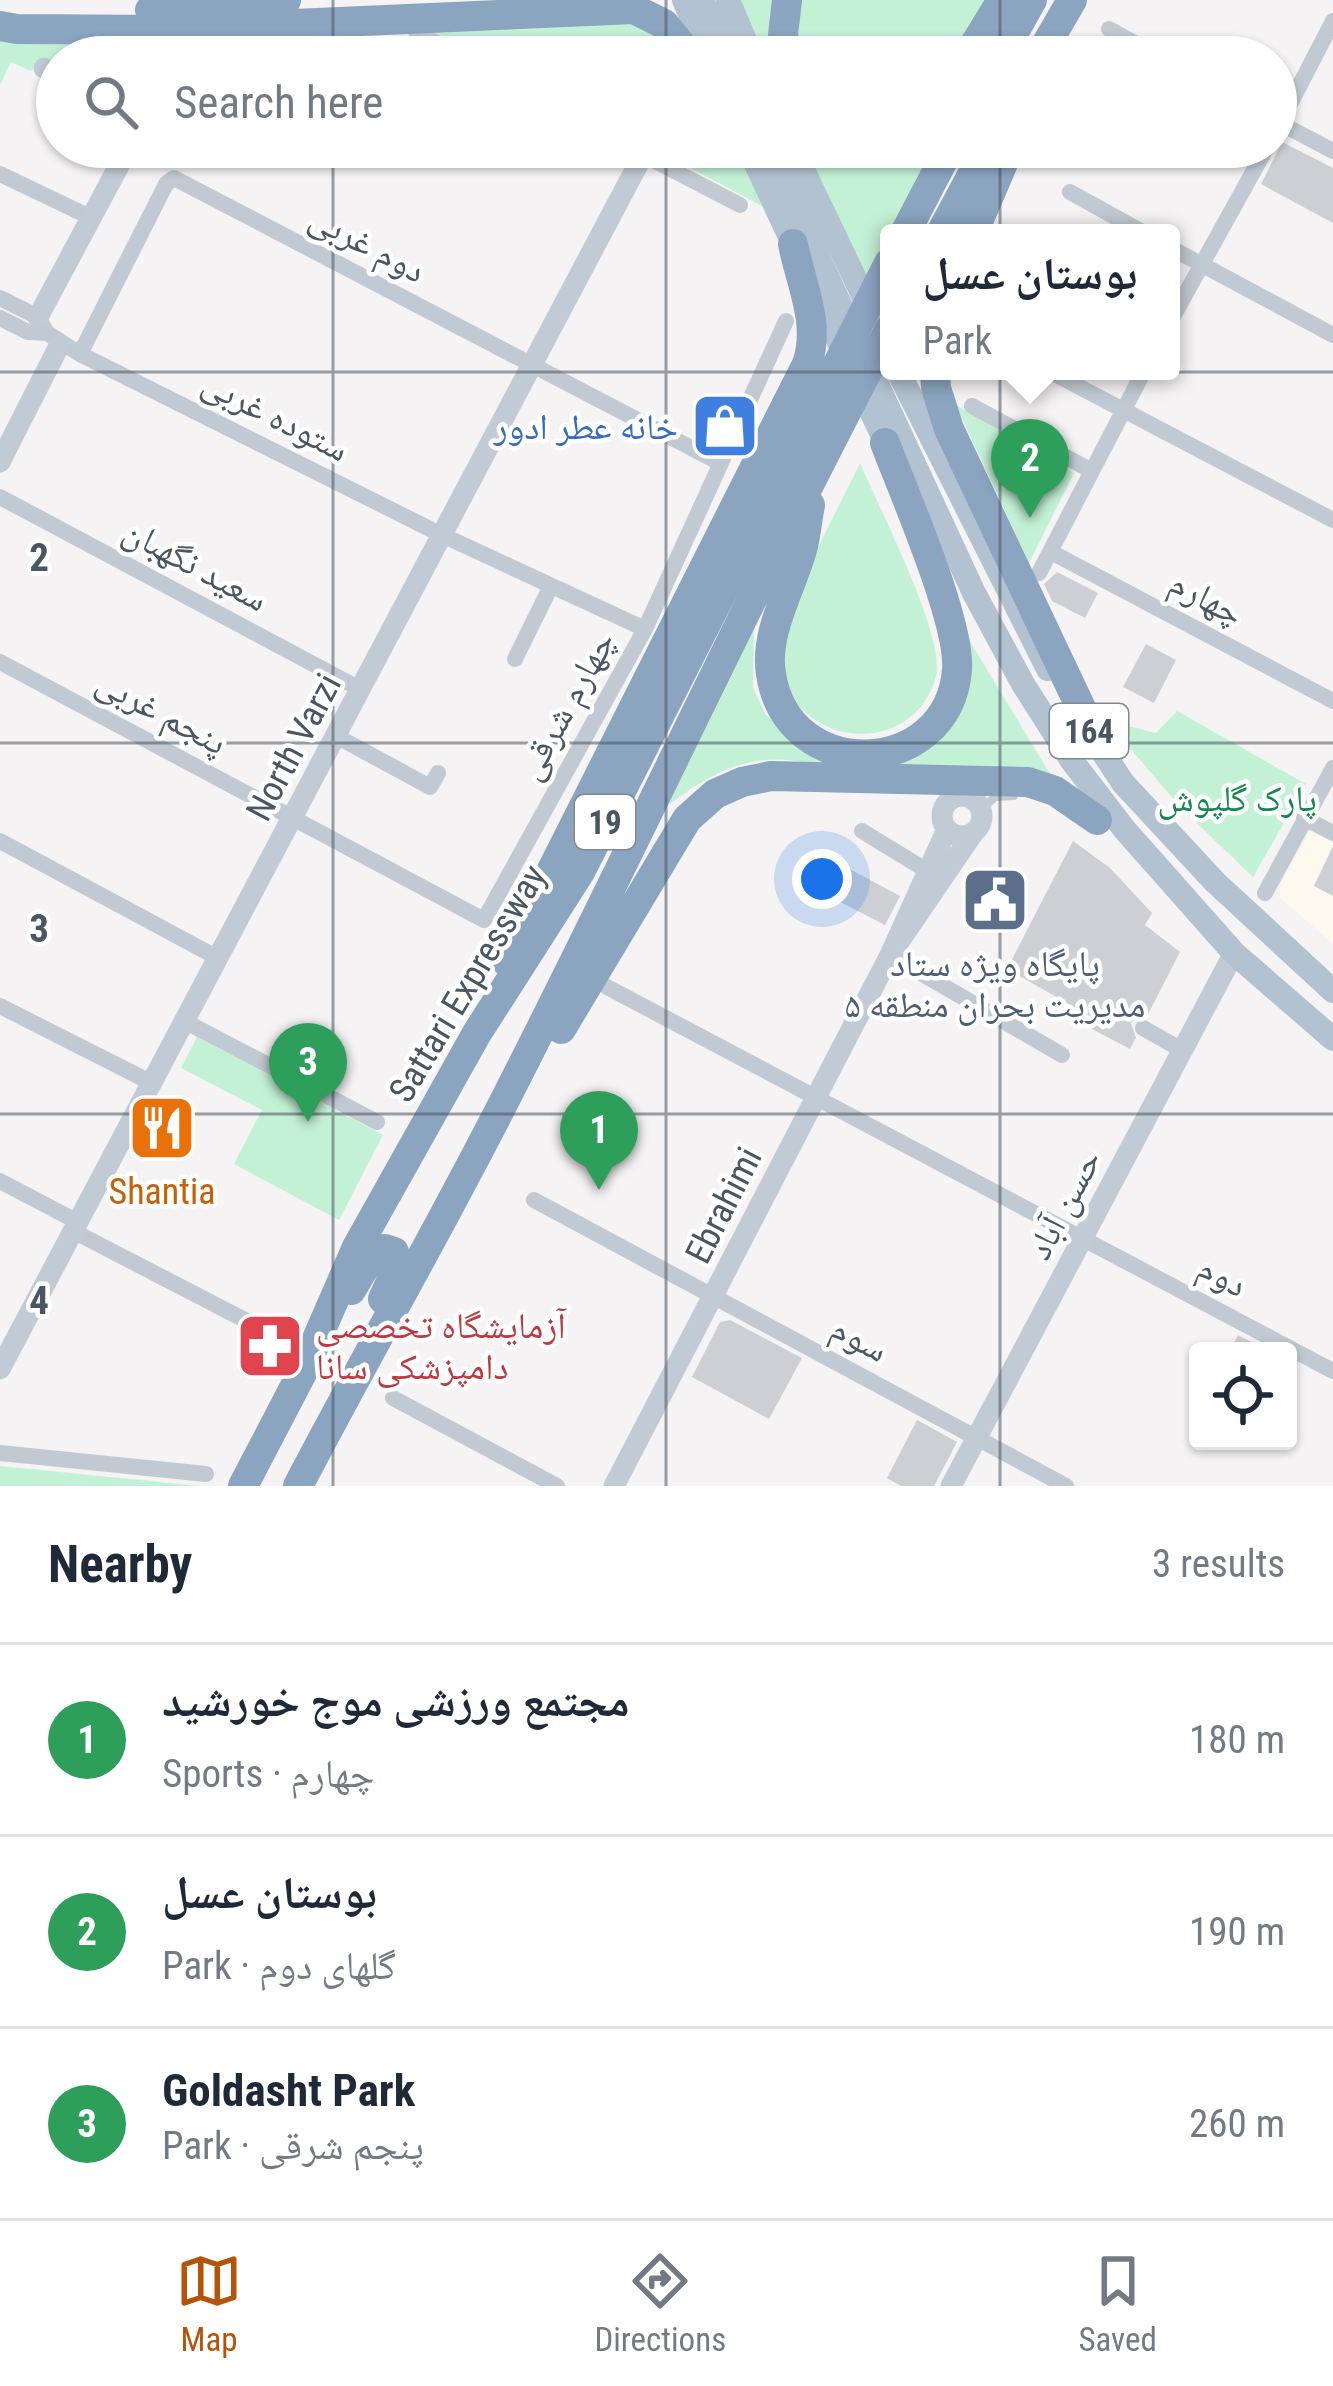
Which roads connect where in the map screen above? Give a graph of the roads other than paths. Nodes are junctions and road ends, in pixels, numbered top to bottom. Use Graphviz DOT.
graph roads {
  1 [pos="286,0"];
  2 [pos="684,0"];
  3 [pos="703,0"];
  4 [pos="728,0"];
  5 [pos="787,0"];
  6 [pos="1002,0"];
  7 [pos="1031,0"];
  8 [pos="1072,0"];
  9 [pos="0,16"];
  10 [pos="1333,21"];
  11 [pos="0,26"];
  12 [pos="1109,29"];
  13 [pos="416,32"];
  14 [pos="424,36"];
  15 [pos="674,36"];
  16 [pos="699,36"];
  17 [pos="718,36"];
  18 [pos="743,36"];
  19 [pos="783,36"];
  20 [pos="980,36"];
  21 [pos="1011,36"];
  22 [pos="1053,36"];
  23 [pos="1122,36"];
  24 [pos="1297,89"];
  25 [pos="1297,134"];
  26 [pos="1333,151"];
  27 [pos="118,168"];
  28 [pos="627,168"];
  29 [pos="668,168"];
  30 [pos="758,168"];
  31 [pos="777,168"];
  32 [pos="799,168"];
  33 [pos="939,168"];
  34 [pos="976,168"];
  35 [pos="1001,168"];
  36 [pos="1255,168"];
  37 [pos="0,174"];
  38 [pos="1070,192"];
  39 [pos="740,205"];
  40 [pos="92,218"];
  41 [pos="909,224"];
  42 [pos="945,224"];
  43 [pos="977,224"];
  44 [pos="1128,224"];
  45 [pos="793,244"];
  46 [pos="1180,253"];
  47 [pos="1201,264"];
  48 [pos="880,280"];
  49 [pos="839,294"];
  50 [pos="0,298"];
  51 [pos="1180,303"];
  52 [pos="0,318"];
  53 [pos="786,321"];
  54 [pos="1333,335"];
  55 [pos="51,336"];
  56 [pos="880,341"];
  57 [pos="880,347"];
  58 [pos="531,368"];
  59 [pos="899,380"];
  60 [pos="936,380"];
  61 [pos="1066,380"];
  62 [pos="1139,380"];
  63 [pos="972,406"];
  64 [pos="1123,410"];
  65 [pos="902,430"];
  66 [pos="2,455"];
  67 [pos="720,464"];
  68 [pos="818,465"];
  69 [pos="1092,471"];
  70 [pos="0,497"];
  71 [pos="1333,520"];
  72 [pos="442,535"];
  73 [pos="1051,552"];
  74 [pos="1039,573"];
  75 [pos="551,586"];
  76 [pos="646,629"];
  77 [pos="515,658"];
  78 [pos="0,662"];
  79 [pos="360,689"];
  80 [pos="1333,701"];
  81 [pos="335,736"];
  82 [pos="1096,742"];
  83 [pos="1333,768"];
  84 [pos="438,773"];
  85 [pos="1014,796"];
  86 [pos="982,810"];
  87 [pos="292,818"];
  88 [pos="1304,818"];
  89 [pos="1111,825"];
  90 [pos="947,829"];
  91 [pos="862,831"];
  92 [pos="974,832"];
  93 [pos="1333,833"];
  94 [pos="0,841"];
  95 [pos="929,872"];
  96 [pos="1265,893"];
  97 [pos="1234,953"];
  98 [pos="890,955"];
  99 [pos="218,958"];
  100 [pos="607,987"];
  101 [pos="1333,991"];
  102 [pos="0,1006"];
  103 [pos="184,1021"];
  104 [pos="1143,1028"];
  105 [pos="477,1033"];
  106 [pos="1333,1039"];
  107 [pos="1183,1050"];
  108 [pos="1062,1055"];
  109 [pos="152,1083"];
  110 [pos="511,1088"];
  111 [pos="816,1097"];
  112 [pos="377,1122"];
  113 [pos="0,1181"];
  114 [pos="534,1200"];
  115 [pos="76,1226"];
  116 [pos="1082,1238"];
  117 [pos="713,1296"];
  118 [pos="264,1330"];
  119 [pos="8,1333"];
  120 [pos="0,1369"];
  121 [pos="1333,1370"];
  122 [pos="303,1371"];
  123 [pos="346,1394"];
  124 [pos="393,1398"];
  125 [pos="976,1438"];
  126 [pos="0,1453"];
  127 [pos="206,1474"];
  128 [pos="243,1486"];
  129 [pos="298,1486"];
  130 [pos="557,1486"];
  131 [pos="614,1486"];
  132 [pos="951,1486"];
  133 [pos="1066,1486"];
  1 -- 9 [label="highway"];
  2 -- 16 [label="main road"];
  3 -- 17 [label="main road"];
  4 -- 18 [label="main road"];
  5 -- 19 [label="highway"];
  6 -- 20 [label="highway"];
  7 -- 21 [label="highway"];
  8 -- 22 [label="highway"];
  10 -- 24 [label="street"];
  11 -- 15 [label="highway"];
  12 -- 23 [label="street"];
  13 -- 14 [label="street"];
  25 -- 26 [label="street"];
  27 -- 40 [label="street"];
  28 -- 58 [label="street, North Varzi"];
  29 -- 39 [label="street"];
  30 -- 45 [label="main road"];
  31 -- 49 [label="main road"];
  32 -- 49 [label="main road"];
  33 -- 41 [label="highway"];
  34 -- 42 [label="highway"];
  35 -- 43 [label="highway"];
  36 -- 47 [label="street"];
  37 -- 40 [label="street"];
  38 -- 44 [label="street"];
  40 -- 55 [label="street"];
  45 -- 49 [label="main road"];
  45 -- 105 [label="highway"];
  46 -- 47 [label="street"];
  47 -- 51 [label="street"];
  47 -- 54 [label="street"];
  48 -- 105 [label="highway, Sattari Expressway / 19"];
  49 -- 56 [label="main road"];
  49 -- 65 [label="main road"];
  50 -- 55 [label="street"];
  52 -- 55 [label="street"];
  53 -- 67 [label="street, چهارم شرقی"];
  55 -- 58 [label="street, دوم غربی"];
  55 -- 66 [label="street"];
  55 -- 72 [label="street, ستوده غربی"];
  57 -- 68 [label="highway, 19"];
  58 -- 67 [label="street, دوم غربی"];
  58 -- 72 [label="street, North Varzi"];
  59 -- 65 [label="main road, 164"];
  60 -- 82 [label="highway"];
  61 -- 64 [label="street"];
  62 -- 64 [label="street"];
  63 -- 69 [label="street"];
  64 -- 69 [label="street"];
  64 -- 71 [label="street"];
  65 -- 68 [label="highway"];
  65 -- 82 [label="main road, 164"];
  65 -- 89 [label="main road"];
  67 -- 76 [label="street, چهارم شرقی"];
  68 -- 110 [label="highway, 19"];
  69 -- 73 [label="street"];
  70 -- 79 [label="street, سعید نگهبان"];
  72 -- 75 [label="street, ستوده غربی"];
  72 -- 79 [label="street, North Varzi"];
  73 -- 74 [label="street"];
  73 -- 80 [label="street, چهارم"];
  75 -- 76 [label="street, ستوده غربی"];
  75 -- 77 [label="street"];
  76 -- 87 [label="street, چهارم شرقی"];
  78 -- 87 [label="street, پنجم غربی"];
  79 -- 81 [label="street, North Varzi"];
  81 -- 84 [label="street"];
  81 -- 87 [label="street, North Varzi"];
  82 -- 101 [label="main road, 164"];
  83 -- 88 [label="street"];
  85 -- 86 [label="lane"];
  86 -- 90 [label="street"];
  86 -- 92 [label="street"];
  87 -- 99 [label="street, North Varzi"];
  88 -- 93 [label="street"];
  88 -- 96 [label="street"];
  89 -- 97 [label="main road"];
  89 -- 110 [label="highway"];
  90 -- 92 [label="street"];
  90 -- 95 [label="street"];
  91 -- 95 [label="street"];
  92 -- 98 [label="street"];
  94 -- 99 [label="street"];
  95 -- 98 [label="street"];
  97 -- 106 [label="main road"];
  97 -- 107 [label="street, حسن آباد"];
  98 -- 108 [label="street"];
  98 -- 111 [label="street, Ebrahimi"];
  99 -- 103 [label="street, North Varzi"];
  100 -- 111 [label="street"];
  102 -- 109 [label="street"];
  103 -- 109 [label="street, North Varzi"];
  103 -- 112 [label="street"];
  104 -- 107 [label="street"];
  105 -- 122 [label="highway, Sattari Expressway / 19"];
  107 -- 116 [label="street, حسن آباد"];
  109 -- 115 [label="street, North Varzi"];
  110 -- 123 [label="highway, 19"];
  111 -- 116 [label="street, دوم"];
  111 -- 117 [label="street, Ebrahimi"];
  113 -- 115 [label="street"];
  114 -- 117 [label="street"];
  115 -- 118 [label="street"];
  115 -- 119 [label="street, North Varzi"];
  116 -- 121 [label="street, دوم"];
  116 -- 125 [label="street, حسن آباد"];
  117 -- 125 [label="street, سوم"];
  117 -- 131 [label="street, Ebrahimi"];
  119 -- 120 [label="street, North Varzi"];
  122 -- 123 [label="highway"];
  122 -- 128 [label="highway, Sattari Expressway / 19"];
  123 -- 129 [label="highway, 19"];
  124 -- 130 [label="street"];
  125 -- 132 [label="street, حسن آباد"];
  125 -- 133 [label="street"];
  126 -- 127 [label="street"];
}
